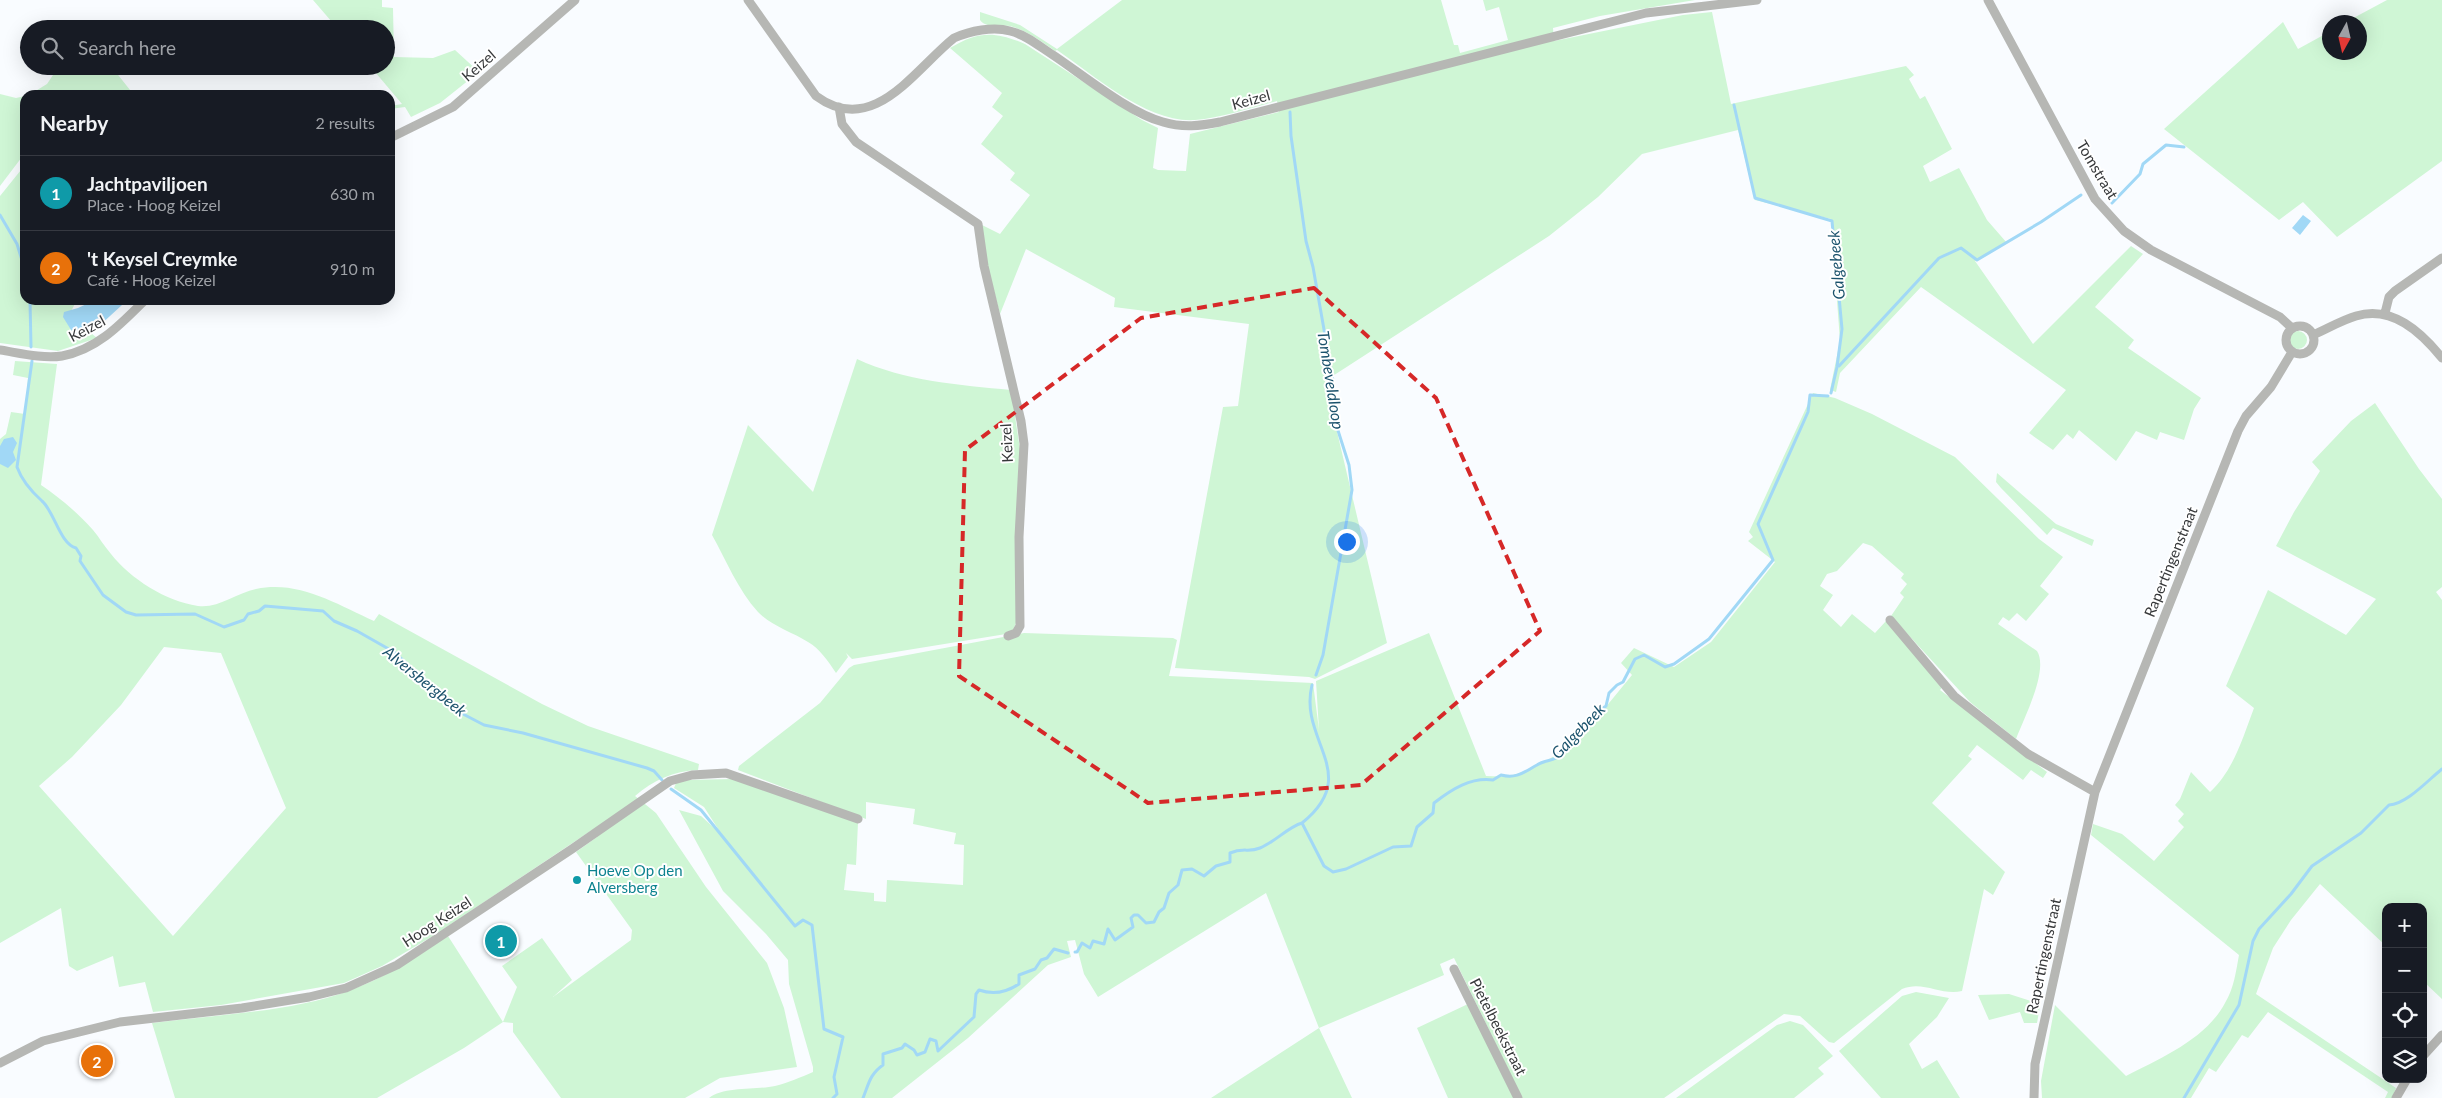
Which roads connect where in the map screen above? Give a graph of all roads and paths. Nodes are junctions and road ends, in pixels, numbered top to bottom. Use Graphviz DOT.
graph roads {
  1 [pos="576,0"];
  2 [pos="748,0"];
  3 [pos="1757,0"];
  4 [pos="1988,0"];
  5 [pos="839,107"];
  6 [pos="395,136"];
  7 [pos="2442,258"];
  8 [pos="140,305"];
  9 [pos="2385,313"];
  10 [pos="2292,328"];
  11 [pos="2313,335"];
  12 [pos="0,350"];
  13 [pos="2292,352"];
  14 [pos="2442,358"];
  15 [pos="1890,620"];
  16 [pos="1008,636"];
  17 [pos="2094,792"];
  18 [pos="858,819"];
  19 [pos="1454,969"];
  20 [pos="2442,1035"];
  21 [pos="2427,1052"];
  22 [pos="0,1063"];
  23 [pos="2405,1083"];
  24 [pos="1518,1098"];
  25 [pos="2034,1098"];
  26 [pos="2396,1098"];
  1 -- 6 [label="street, Keizel"];
  2 -- 5 [label="street, Keizel"];
  3 -- 5 [label="street, Keizel"];
  4 -- 10 [label="street, Tomstraat"];
  5 -- 16 [label="street, Keizel"];
  7 -- 9 [label="street"];
  8 -- 12 [label="street, Keizel"];
  9 -- 11 [label="street"];
  9 -- 14 [label="street"];
  10 -- 11 [label="street"];
  10 -- 13 [label="street"];
  11 -- 13 [label="street"];
  13 -- 17 [label="street, Rapertingenstraat"];
  15 -- 17 [label="street"];
  17 -- 25 [label="street, Rapertingenstraat"];
  18 -- 22 [label="street, Hoog Keizel"];
  19 -- 24 [label="street, Pietelbeekstraat"];
  20 -- 21 [label="street"];
  23 -- 26 [label="street"];
}
